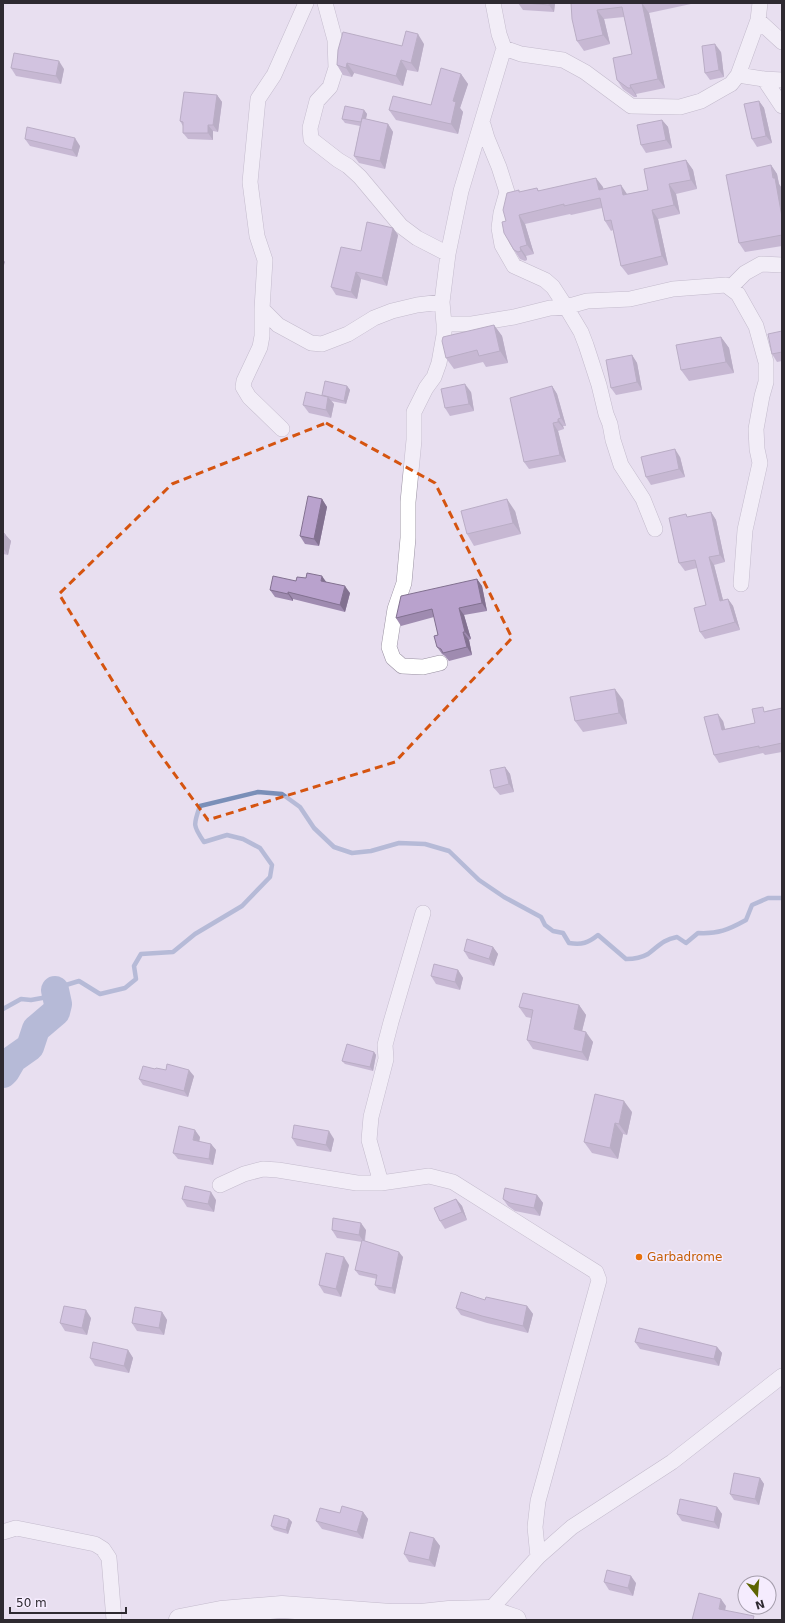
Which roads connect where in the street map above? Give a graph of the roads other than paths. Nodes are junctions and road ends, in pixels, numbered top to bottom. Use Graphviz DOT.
graph roads {
  1 [pos="306,3"];
  2 [pos="325,3"];
  3 [pos="493,3"];
  4 [pos="760,3"];
  5 [pos="758,20"];
  6 [pos="782,42"];
  7 [pos="504,48"];
  8 [pos="738,75"];
  9 [pos="764,79"];
  10 [pos="782,80"];
  11 [pos="782,106"];
  12 [pos="482,121"];
  13 [pos="448,254"];
  14 [pos="782,266"];
  15 [pos="730,288"];
  16 [pos="442,302"];
  17 [pos="566,307"];
  18 [pos="262,309"];
  19 [pos="444,324"];
  20 [pos="282,429"];
  21 [pos="655,530"];
  22 [pos="741,584"];
  23 [pos="440,663"];
  24 [pos="423,913"];
  25 [pos="381,1183"];
  26 [pos="220,1185"];
  27 [pos="782,1376"];
  28 [pos="3,1532"];
  29 [pos="538,1557"];
  30 [pos="489,1611"];
  31 [pos="114,1620"];
  32 [pos="180,1620"];
  33 [pos="515,1620"];
  1 -- 18 [label="street"];
  2 -- 13 [label="street"];
  3 -- 7 [label="street"];
  4 -- 5 [label="street"];
  5 -- 6 [label="street"];
  5 -- 8 [label="street"];
  7 -- 8 [label="street"];
  7 -- 12 [label="street"];
  8 -- 9 [label="street"];
  9 -- 10 [label="street"];
  9 -- 11 [label="street"];
  12 -- 13 [label="street"];
  12 -- 17 [label="street"];
  13 -- 16 [label="street"];
  14 -- 15 [label="street"];
  15 -- 17 [label="street"];
  15 -- 22 [label="street"];
  16 -- 18 [label="street"];
  16 -- 19 [label="street"];
  17 -- 19 [label="street"];
  17 -- 21 [label="street"];
  18 -- 20 [label="street"];
  19 -- 23 [label="street"];
  24 -- 25 [label="street"];
  25 -- 26 [label="street"];
  25 -- 29 [label="street"];
  27 -- 29 [label="street"];
  28 -- 31 [label="street"];
  29 -- 30 [label="street"];
  30 -- 32 [label="street"];
  30 -- 33 [label="street"];
}
